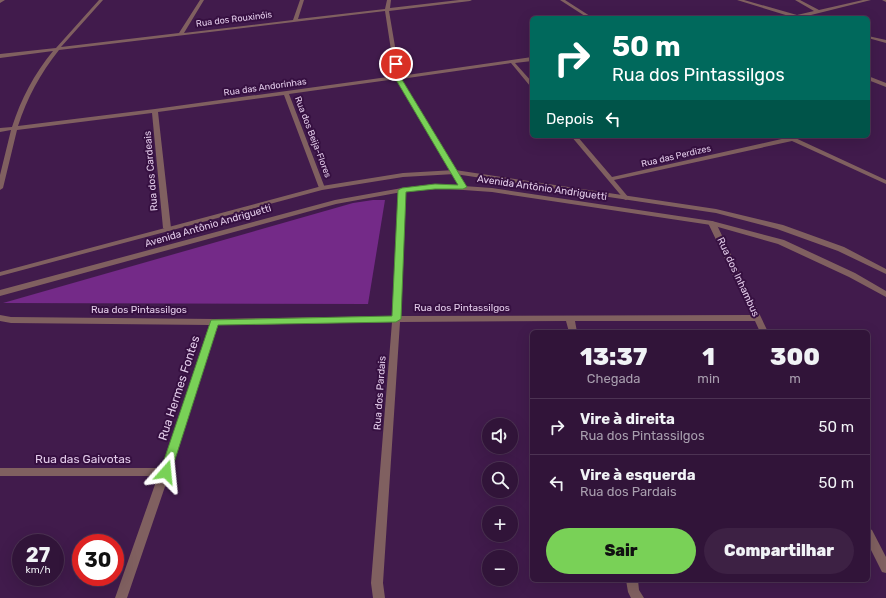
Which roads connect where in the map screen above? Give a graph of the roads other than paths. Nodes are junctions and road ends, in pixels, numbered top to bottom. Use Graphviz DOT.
graph roads {
  1 [pos="2,0"];
  2 [pos="101,0"];
  3 [pos="202,0"];
  4 [pos="302,0"];
  5 [pos="389,0"];
  6 [pos="470,0"];
  7 [pos="562,0"];
  8 [pos="739,0"];
  9 [pos="797,0"];
  10 [pos="869,0"];
  11 [pos="0,2"];
  12 [pos="387,10"];
  13 [pos="818,11"];
  14 [pos="588,16"];
  15 [pos="791,16"];
  16 [pos="803,16"];
  17 [pos="295,20"];
  18 [pos="181,34"];
  19 [pos="870,38"];
  20 [pos="886,42"];
  21 [pos="56,50"];
  22 [pos="0,56"];
  23 [pos="530,59"];
  24 [pos="512,62"];
  25 [pos="398,78"];
  26 [pos="870,79"];
  27 [pos="530,83"];
  28 [pos="886,85"];
  29 [pos="286,93"];
  30 [pos="155,111"];
  31 [pos="15,129"];
  32 [pos="0,130"];
  33 [pos="576,138"];
  34 [pos="789,138"];
  35 [pos="455,172"];
  36 [pos="610,180"];
  37 [pos="886,182"];
  38 [pos="463,187"];
  39 [pos="0,188"];
  40 [pos="322,188"];
  41 [pos="402,190"];
  42 [pos="626,198"];
  43 [pos="712,223"];
  44 [pos="166,228"];
  45 [pos="886,272"];
  46 [pos="0,274"];
  47 [pos="0,292"];
  48 [pos="886,294"];
  49 [pos="0,318"];
  50 [pos="757,318"];
  51 [pos="396,319"];
  52 [pos="570,319"];
  53 [pos="215,322"];
  54 [pos="573,330"];
  55 [pos="763,330"];
  56 [pos="0,472"];
  57 [pos="166,472"];
  58 [pos="870,537"];
  59 [pos="886,568"];
  60 [pos="632,582"];
  61 [pos="120,598"];
  62 [pos="379,598"];
  63 [pos="638,598"];
  1 -- 11 [label="street"];
  2 -- 21 [label="street"];
  3 -- 18 [label="street"];
  4 -- 17 [label="street"];
  5 -- 12 [label="street"];
  6 -- 12 [label="street, Rua dos Rouxinóis"];
  7 -- 14 [label="street"];
  8 -- 15 [label="street"];
  9 -- 13 [label="street"];
  10 -- 13 [label="street"];
  12 -- 17 [label="street, Rua dos Rouxinóis"];
  12 -- 25 [label="street"];
  13 -- 16 [label="street"];
  17 -- 18 [label="street, Rua dos Rouxinóis"];
  18 -- 21 [label="street, Rua dos Rouxinóis"];
  19 -- 20 [label="street"];
  21 -- 22 [label="street, Rua dos Rouxinóis"];
  21 -- 31 [label="street"];
  23 -- 24 [label="street, Rua das Andorinhas"];
  24 -- 25 [label="street, Rua das Andorinhas"];
  24 -- 27 [label="street"];
  25 -- 29 [label="street, Rua das Andorinhas"];
  25 -- 35 [label="street"];
  26 -- 28 [label="street"];
  29 -- 30 [label="street, Rua das Andorinhas"];
  29 -- 40 [label="street, Rua dos Beija-Flores"];
  30 -- 31 [label="street, Rua das Andorinhas"];
  30 -- 44 [label="street, Rua dos Cardeais"];
  31 -- 32 [label="street, Rua das Andorinhas"];
  31 -- 39 [label="street"];
  33 -- 36 [label="street"];
  34 -- 36 [label="street, Rua das Perdizes"];
  34 -- 37 [label="street"];
  35 -- 38 [label="street"];
  35 -- 40 [label="street, Avenida Antônio Andriguetti"];
  35 -- 42 [label="street, Avenida Antônio Andriguetti"];
  36 -- 42 [label="street"];
  38 -- 41 [label="street, Avenida Antônio Andriguetti"];
  38 -- 43 [label="street, Avenida Antônio Andriguetti"];
  40 -- 44 [label="street, Avenida Antônio Andriguetti"];
  41 -- 47 [label="street, Avenida Antônio Andriguetti"];
  41 -- 51 [label="street, Rua dos Pardais"];
  42 -- 45 [label="street, Avenida Antônio Andriguetti"];
  43 -- 48 [label="street, Avenida Antônio Andriguetti"];
  43 -- 50 [label="street, Rua dos Inhambus"];
  44 -- 46 [label="street, Avenida Antônio Andriguetti"];
  49 -- 53 [label="street, Rua dos Pintassilgos"];
  50 -- 52 [label="street, Rua dos Pintassilgos"];
  50 -- 55 [label="street, Rua dos Inhambus"];
  51 -- 52 [label="street, Rua dos Pintassilgos"];
  51 -- 53 [label="street, Rua dos Pintassilgos"];
  51 -- 62 [label="street, Rua dos Pardais"];
  52 -- 54 [label="street"];
  53 -- 57 [label="street, Rua Hermes Fontes"];
  56 -- 57 [label="street, Rua das Gaivotas"];
  57 -- 61 [label="street, Rua Hermes Fontes"];
  58 -- 59 [label="street"];
  60 -- 63 [label="street"];
}
